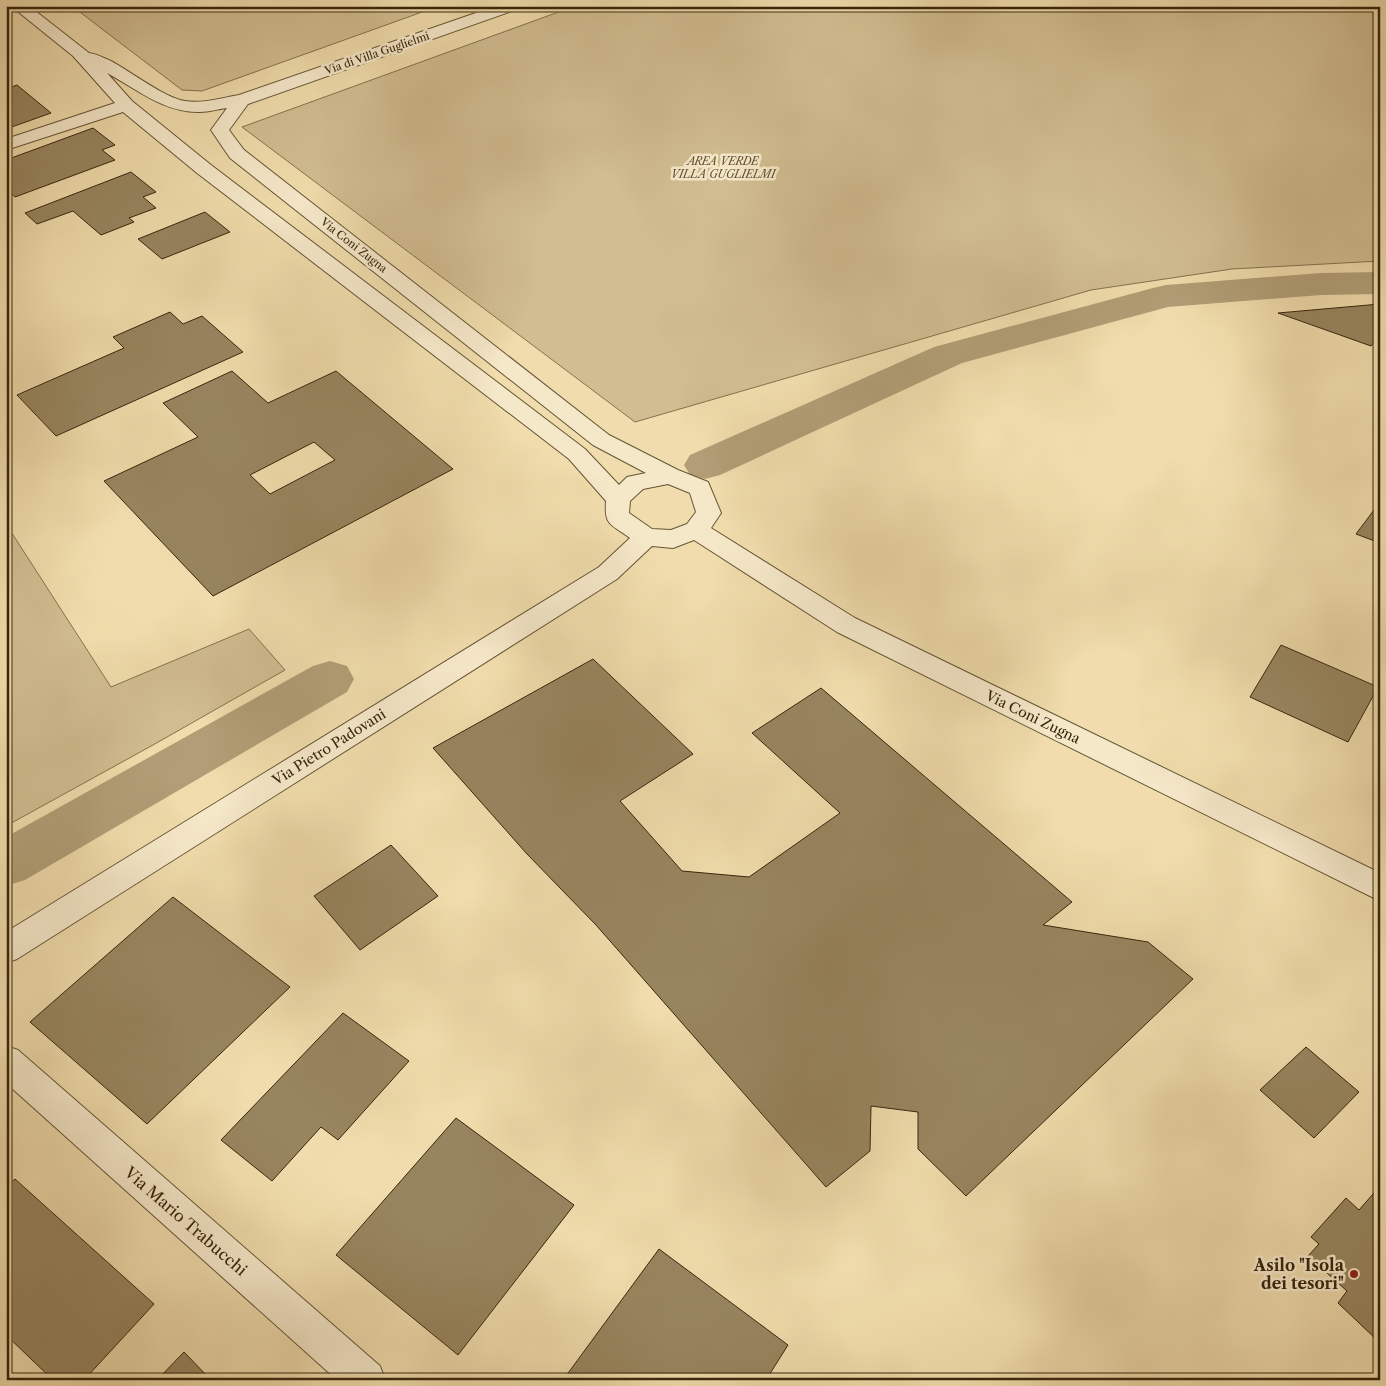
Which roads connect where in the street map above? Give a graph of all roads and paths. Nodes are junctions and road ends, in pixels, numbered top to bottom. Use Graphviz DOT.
graph roads {
  1 [pos="19,6"];
  2 [pos="512,6"];
  3 [pos="79,52"];
  4 [pos="242,100"];
  5 [pos="126,105"];
  6 [pos="6,145"];
  7 [pos="670,476"];
  8 [pos="618,499"];
  9 [pos="696,530"];
  10 [pos="646,537"];
  11 [pos="1380,888"];
  12 [pos="6,949"];
  13 [pos="6,1061"];
  14 [pos="366,1380"];
  1 -- 3 [label="street"];
  2 -- 4 [label="street, Via di Villa Guglielmi"];
  3 -- 4 [label="street"];
  3 -- 5 [label="street"];
  4 -- 7 [label="street, Via Coni Zugna"];
  5 -- 6 [label="street"];
  5 -- 8 [label="street"];
  7 -- 8 [label="street"];
  7 -- 9 [label="street, Via Coni Zugna"];
  8 -- 10 [label="street"];
  9 -- 10 [label="street"];
  9 -- 11 [label="street, Via Coni Zugna"];
  10 -- 12 [label="street, Via Pietro Padovani"];
  13 -- 14 [label="street, Via Mario Trabucchi"];
}
